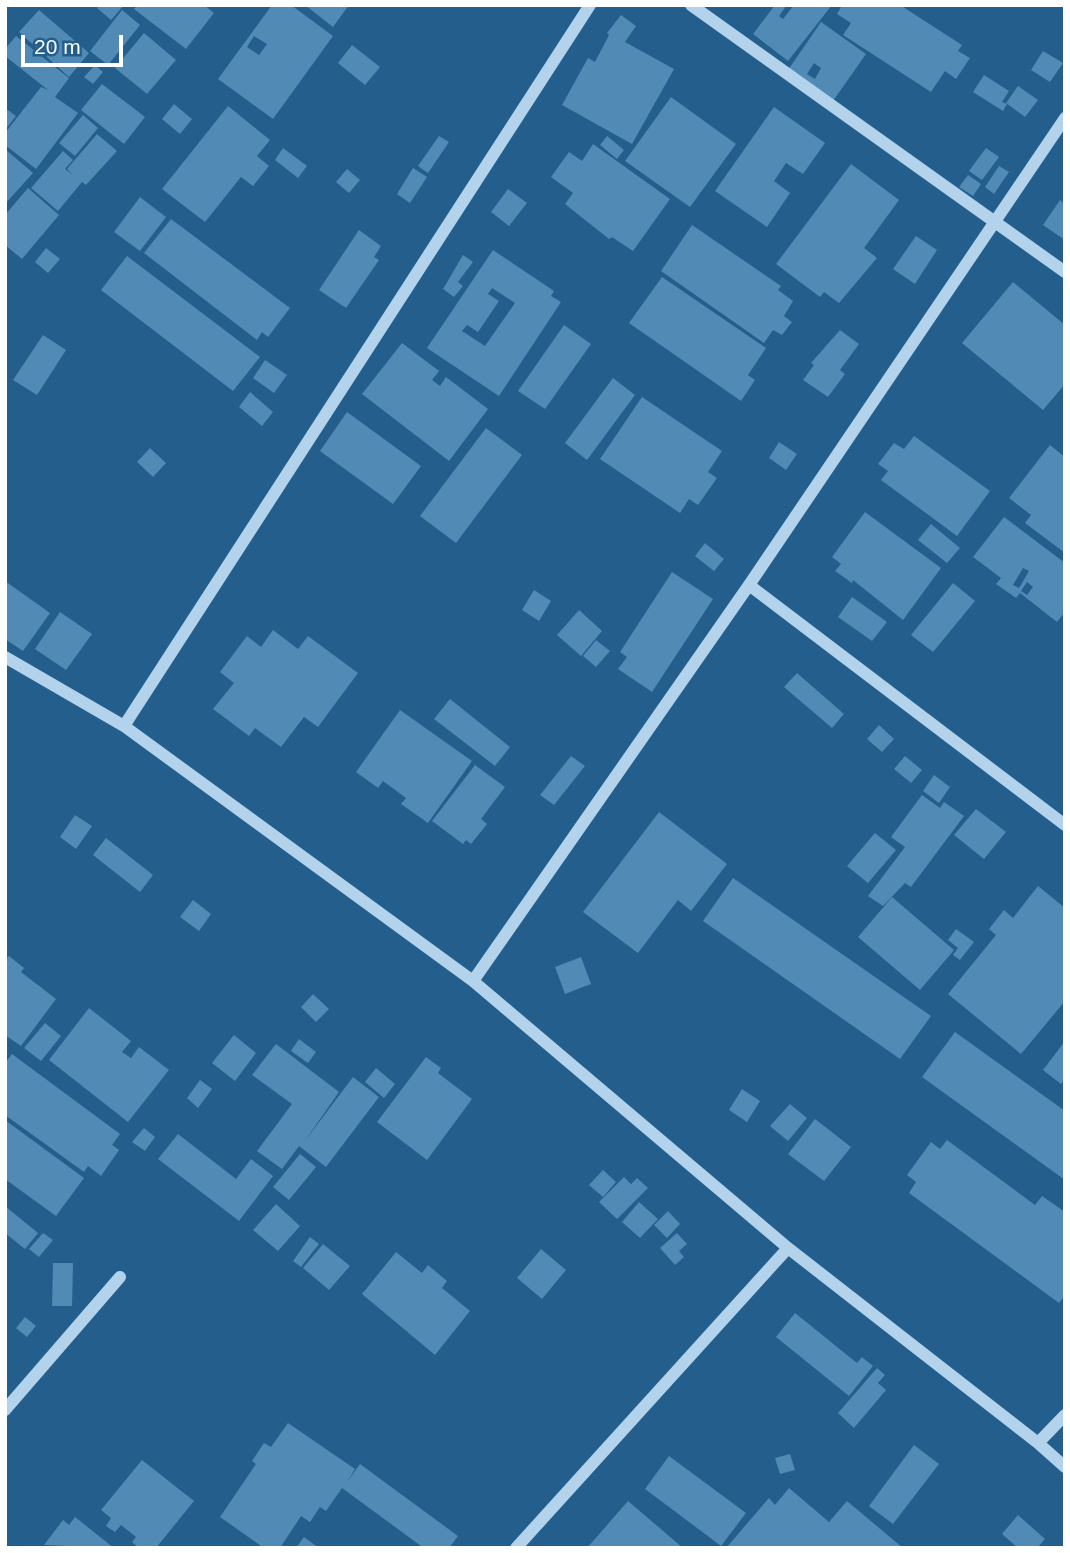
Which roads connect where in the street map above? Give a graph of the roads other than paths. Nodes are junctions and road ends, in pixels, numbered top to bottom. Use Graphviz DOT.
graph roads {
  1 [pos="590,5"];
  2 [pos="691,5"];
  3 [pos="1065,118"];
  4 [pos="996,222"];
  5 [pos="1065,272"];
  6 [pos="749,585"];
  7 [pos="5,657"];
  8 [pos="124,726"];
  9 [pos="1065,825"];
  10 [pos="473,981"];
  11 [pos="788,1248"];
  12 [pos="121,1277"];
  13 [pos="5,1410"];
  14 [pos="1065,1415"];
  15 [pos="1038,1443"];
  16 [pos="1065,1467"];
  17 [pos="516,1548"];
  1 -- 8 [label="street"];
  2 -- 4 [label="street"];
  3 -- 4 [label="street"];
  4 -- 5 [label="street"];
  4 -- 6 [label="street"];
  6 -- 9 [label="street"];
  6 -- 10 [label="street"];
  7 -- 8 [label="street"];
  8 -- 10 [label="street"];
  10 -- 11 [label="street"];
  11 -- 15 [label="street"];
  11 -- 17 [label="street"];
  12 -- 13 [label="street"];
  14 -- 15 [label="street"];
  15 -- 16 [label="street"];
}
